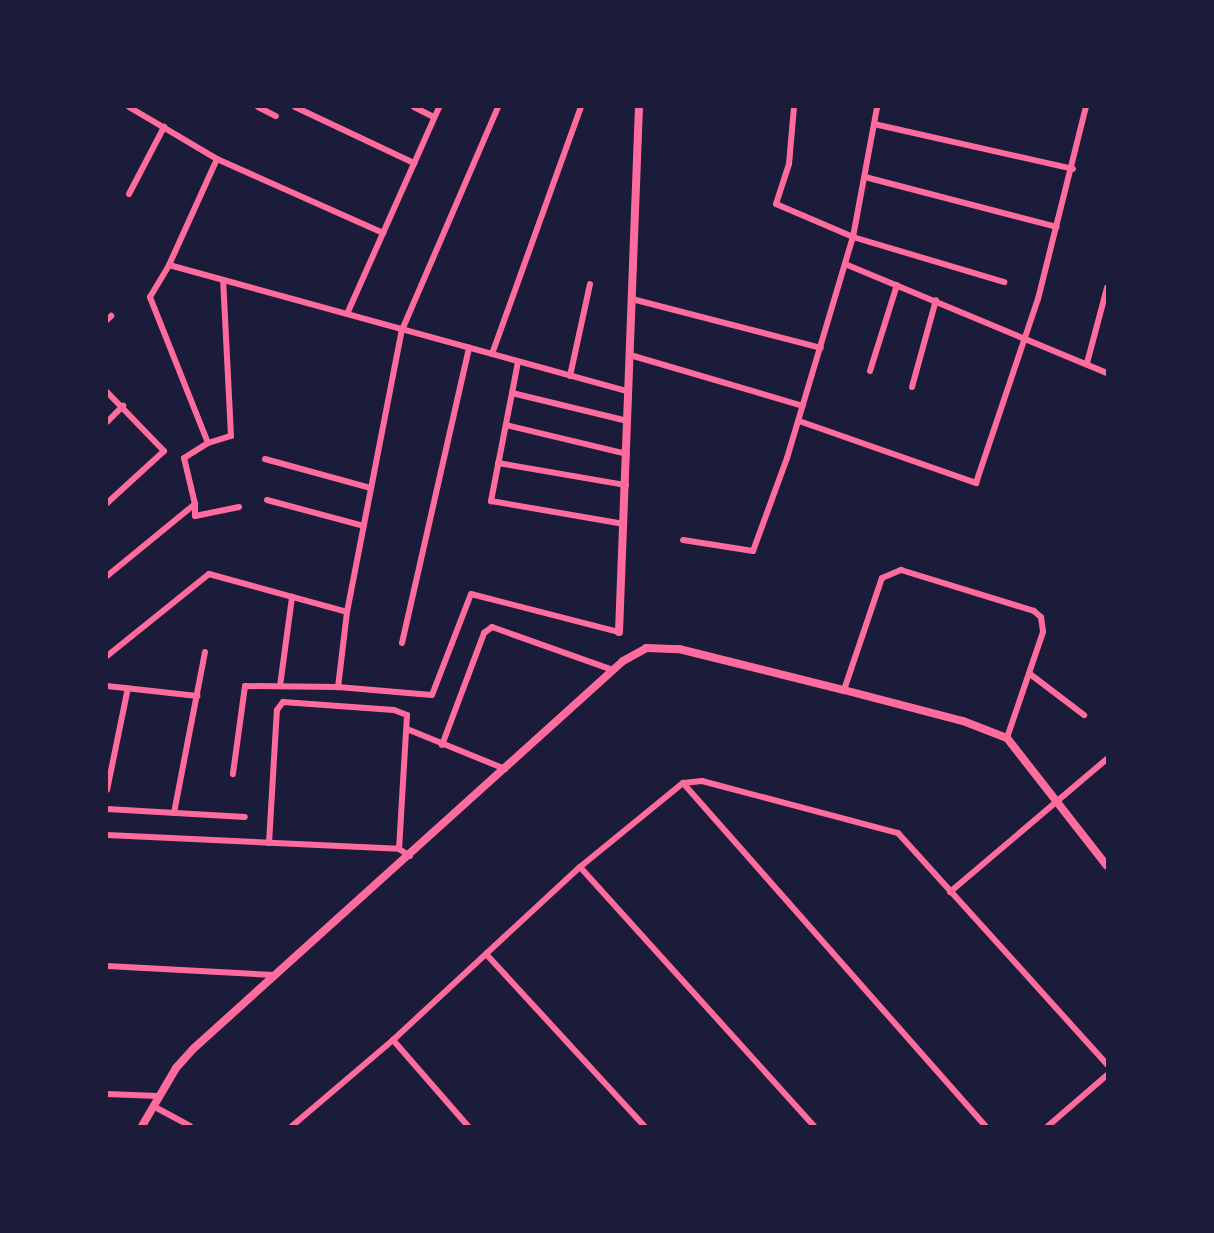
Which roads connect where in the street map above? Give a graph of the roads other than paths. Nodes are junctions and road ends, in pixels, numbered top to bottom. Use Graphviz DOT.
graph roads {
  1 [pos="129,107"];
  2 [pos="258,107"];
  3 [pos="295,107"];
  4 [pos="414,107"];
  5 [pos="439,107"];
  6 [pos="498,107"];
  7 [pos="581,107"];
  8 [pos="639,107"];
  9 [pos="794,107"];
  10 [pos="877,107"];
  11 [pos="1086,107"];
  12 [pos="276,116"];
  13 [pos="434,117"];
  14 [pos="874,124"];
  15 [pos="164,127"];
  16 [pos="218,159"];
  17 [pos="414,163"];
  18 [pos="1073,169"];
  19 [pos="864,177"];
  20 [pos="128,194"];
  21 [pos="1057,227"];
  22 [pos="383,233"];
  23 [pos="853,237"];
  24 [pos="845,264"];
  25 [pos="169,265"];
  26 [pos="223,280"];
  27 [pos="1004,282"];
  28 [pos="590,284"];
  29 [pos="897,285"];
  30 [pos="1107,288"];
  31 [pos="632,299"];
  32 [pos="936,300"];
  33 [pos="347,314"];
  34 [pos="1098,320"];
  35 [pos="1107,323"];
  36 [pos="402,330"];
  37 [pos="1027,336"];
  38 [pos="469,348"];
  39 [pos="821,348"];
  40 [pos="492,354"];
  41 [pos="630,355"];
  42 [pos="518,362"];
  43 [pos="1087,363"];
  44 [pos="870,371"];
  45 [pos="1107,373"];
  46 [pos="570,376"];
  47 [pos="912,387"];
  48 [pos="107,392"];
  49 [pos="629,392"];
  50 [pos="512,393"];
  51 [pos="123,405"];
  52 [pos="803,406"];
  53 [pos="628,421"];
  54 [pos="799,421"];
  55 [pos="107,422"];
  56 [pos="506,425"];
  57 [pos="208,443"];
  58 [pos="627,454"];
  59 [pos="265,459"];
  60 [pos="498,463"];
  61 [pos="626,485"];
  62 [pos="371,488"];
  63 [pos="267,500"];
  64 [pos="107,503"];
  65 [pos="195,504"];
  66 [pos="239,507"];
  67 [pos="624,524"];
  68 [pos="364,526"];
  69 [pos="682,540"];
  70 [pos="107,576"];
  71 [pos="292,597"];
  72 [pos="347,612"];
  73 [pos="619,632"];
  74 [pos="402,643"];
  75 [pos="205,652"];
  76 [pos="107,656"];
  77 [pos="613,670"];
  78 [pos="1030,674"];
  79 [pos="107,686"];
  80 [pos="280,686"];
  81 [pos="338,687"];
  82 [pos="128,688"];
  83 [pos="844,690"];
  84 [pos="197,696"];
  85 [pos="1084,715"];
  86 [pos="407,729"];
  87 [pos="1007,738"];
  88 [pos="442,746"];
  89 [pos="1107,759"];
  90 [pos="506,770"];
  91 [pos="233,774"];
  92 [pos="683,783"];
  93 [pos="107,790"];
  94 [pos="1058,805"];
  95 [pos="107,809"];
  96 [pos="174,813"];
  97 [pos="245,817"];
  98 [pos="107,835"];
  99 [pos="270,843"];
  100 [pos="399,849"];
  101 [pos="1107,850"];
  102 [pos="411,856"];
  103 [pos="1105,863"];
  104 [pos="580,867"];
  105 [pos="950,892"];
  106 [pos="487,955"];
  107 [pos="107,966"];
  108 [pos="274,975"];
  109 [pos="393,1040"];
  110 [pos="1107,1064"];
  111 [pos="1107,1075"];
  112 [pos="107,1094"];
  113 [pos="158,1096"];
  114 [pos="153,1106"];
  115 [pos="295,1125"];
  116 [pos="142,1126"];
  117 [pos="190,1126"];
  118 [pos="468,1126"];
  119 [pos="644,1126"];
  120 [pos="814,1126"];
  121 [pos="985,1126"];
  122 [pos="1048,1126"];
  1 -- 15 [label="street"];
  2 -- 12 [label="street"];
  3 -- 17 [label="street"];
  4 -- 13 [label="street"];
  5 -- 13 [label="street"];
  6 -- 36 [label="street"];
  7 -- 40 [label="street"];
  8 -- 31 [label="street"];
  9 -- 23 [label="street"];
  10 -- 14 [label="street"];
  11 -- 18 [label="street"];
  13 -- 17 [label="street"];
  14 -- 18 [label="street"];
  14 -- 19 [label="street"];
  15 -- 16 [label="street"];
  15 -- 20 [label="street"];
  16 -- 22 [label="street"];
  16 -- 25 [label="street"];
  17 -- 22 [label="street"];
  18 -- 21 [label="street"];
  19 -- 21 [label="street"];
  19 -- 23 [label="street"];
  21 -- 37 [label="street"];
  22 -- 33 [label="street"];
  23 -- 24 [label="street"];
  23 -- 27 [label="street"];
  24 -- 29 [label="street"];
  24 -- 39 [label="street"];
  25 -- 26 [label="street"];
  25 -- 57 [label="street"];
  26 -- 33 [label="street"];
  26 -- 57 [label="street"];
  28 -- 46 [label="street"];
  29 -- 32 [label="street"];
  29 -- 44 [label="street"];
  30 -- 34 [label="street"];
  31 -- 39 [label="street"];
  31 -- 41 [label="street"];
  32 -- 37 [label="street"];
  32 -- 47 [label="street"];
  33 -- 36 [label="street"];
  34 -- 35 [label="street"];
  34 -- 43 [label="street"];
  36 -- 38 [label="street"];
  36 -- 62 [label="street"];
  37 -- 43 [label="street"];
  37 -- 54 [label="street"];
  38 -- 40 [label="street"];
  38 -- 74 [label="street"];
  39 -- 52 [label="street"];
  40 -- 42 [label="street"];
  41 -- 49 [label="street"];
  41 -- 52 [label="street"];
  42 -- 46 [label="street"];
  42 -- 50 [label="street"];
  43 -- 45 [label="street"];
  46 -- 49 [label="street"];
  48 -- 51 [label="street"];
  49 -- 53 [label="street"];
  50 -- 53 [label="street"];
  50 -- 56 [label="street"];
  51 -- 55 [label="street"];
  51 -- 64 [label="street"];
  52 -- 54 [label="street"];
  53 -- 58 [label="street"];
  54 -- 69 [label="street"];
  56 -- 58 [label="street"];
  56 -- 60 [label="street"];
  57 -- 65 [label="street"];
  58 -- 61 [label="street"];
  59 -- 62 [label="street"];
  60 -- 61 [label="street"];
  60 -- 67 [label="street"];
  61 -- 67 [label="street"];
  62 -- 68 [label="street"];
  63 -- 68 [label="street"];
  65 -- 66 [label="street"];
  65 -- 70 [label="street"];
  67 -- 73 [label="street"];
  68 -- 72 [label="street"];
  71 -- 72 [label="street"];
  71 -- 76 [label="street"];
  71 -- 80 [label="street"];
  72 -- 81 [label="street"];
  73 -- 81 [label="street"];
  75 -- 84 [label="street"];
  77 -- 83 [label="street"];
  77 -- 88 [label="street"];
  77 -- 90 [label="street"];
  78 -- 83 [label="street"];
  78 -- 85 [label="street"];
  78 -- 87 [label="street"];
  79 -- 82 [label="street"];
  80 -- 81 [label="street"];
  80 -- 91 [label="street"];
  82 -- 84 [label="street"];
  82 -- 93 [label="street"];
  83 -- 87 [label="street"];
  84 -- 96 [label="street"];
  86 -- 88 [label="street"];
  86 -- 99 [label="street"];
  86 -- 100 [label="street"];
  87 -- 94 [label="street"];
  88 -- 90 [label="street"];
  89 -- 94 [label="street"];
  90 -- 102 [label="street"];
  92 -- 104 [label="street"];
  92 -- 105 [label="street"];
  92 -- 121 [label="street"];
  94 -- 103 [label="street"];
  94 -- 105 [label="street"];
  95 -- 96 [label="street"];
  96 -- 97 [label="street"];
  98 -- 99 [label="street"];
  99 -- 100 [label="street"];
  100 -- 102 [label="street"];
  101 -- 103 [label="street"];
  102 -- 108 [label="street"];
  104 -- 106 [label="street"];
  104 -- 120 [label="street"];
  105 -- 110 [label="street"];
  106 -- 109 [label="street"];
  106 -- 119 [label="street"];
  107 -- 108 [label="street"];
  108 -- 113 [label="street"];
  109 -- 115 [label="street"];
  109 -- 118 [label="street"];
  111 -- 122 [label="street"];
  112 -- 113 [label="street"];
  113 -- 114 [label="street"];
  114 -- 116 [label="street"];
  114 -- 117 [label="street"];
}
